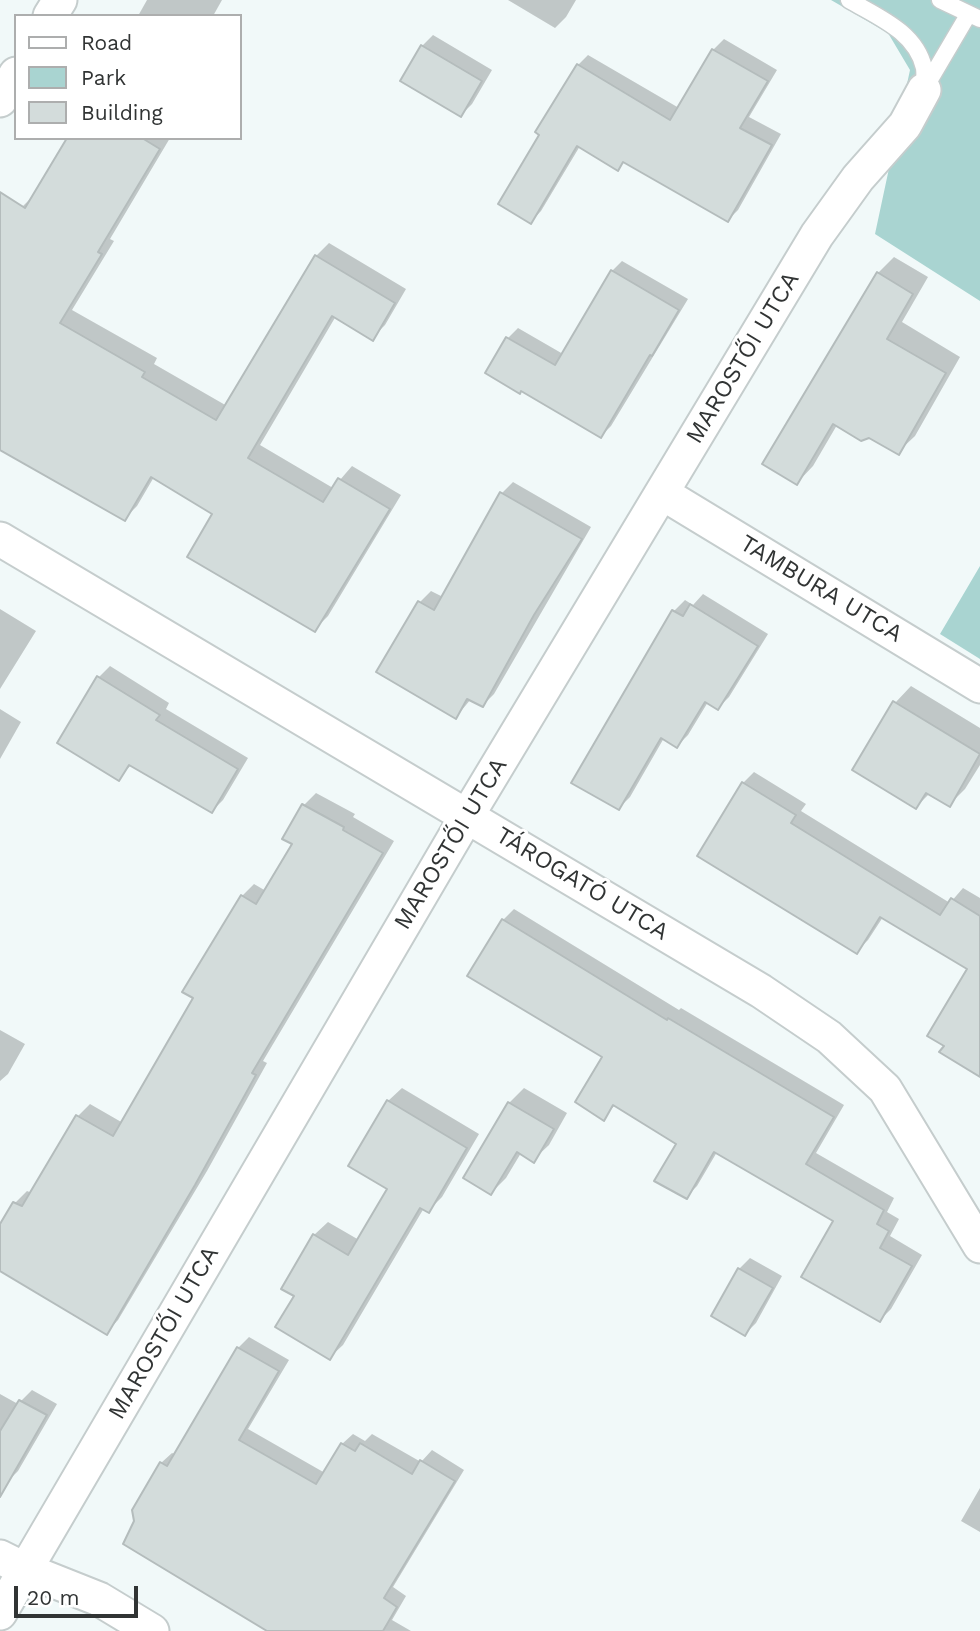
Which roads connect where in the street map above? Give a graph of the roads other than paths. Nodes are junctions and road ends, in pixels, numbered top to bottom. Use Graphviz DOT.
graph roads {
  1 [pos="849,0"];
  2 [pos="940,0"];
  3 [pos="974,17"];
  4 [pos="14,77"];
  5 [pos="924,90"];
  6 [pos="0,100"];
  7 [pos="662,493"];
  8 [pos="0,540"];
  9 [pos="980,686"];
  10 [pos="467,816"];
  11 [pos="980,1246"];
  12 [pos="13,1564"];
  13 [pos="0,1613"];
  14 [pos="152,1631"];
  1 -- 5 [label="lane"];
  2 -- 3 [label="lane"];
  3 -- 5 [label="lane"];
  4 -- 6 [label="street"];
  5 -- 7 [label="street, MAROSTŐI UTCA"];
  7 -- 9 [label="street, TAMBURA UTCA"];
  7 -- 10 [label="street, MAROSTŐI UTCA"];
  8 -- 10 [label="street, TÁROGATÓ UTCA"];
  10 -- 11 [label="street, TÁROGATÓ UTCA"];
  10 -- 12 [label="street, MAROSTŐI UTCA"];
  12 -- 13 [label="street, MAROSTŐI UTCA"];
  12 -- 14 [label="street"];
}
